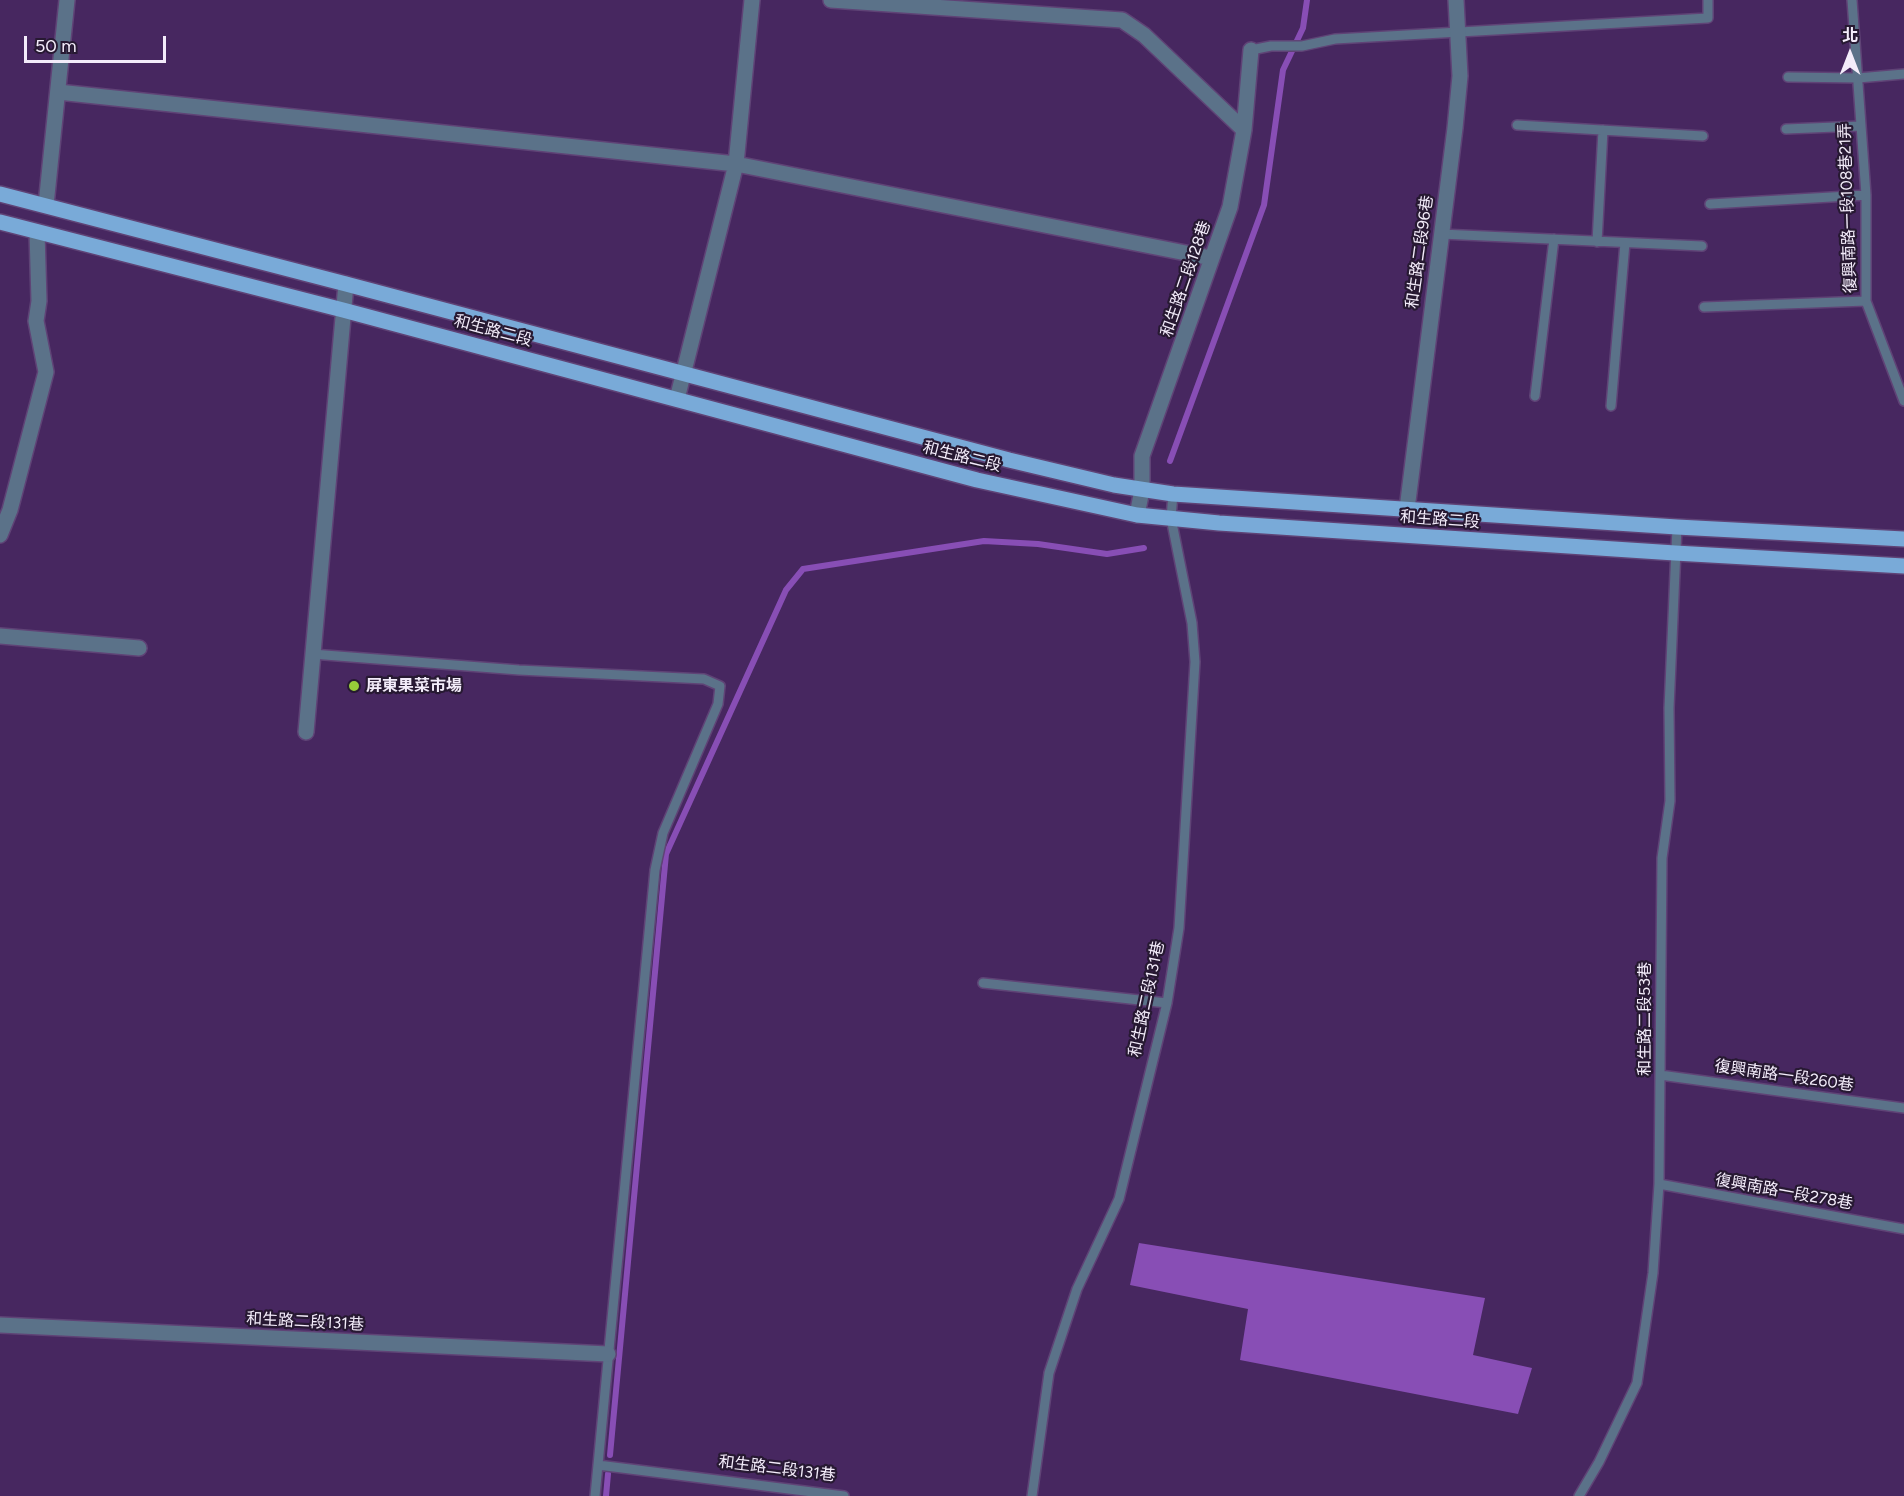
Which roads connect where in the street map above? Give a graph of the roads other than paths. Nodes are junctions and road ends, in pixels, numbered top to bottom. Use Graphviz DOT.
graph roads {
  1 [pos="67,0"];
  2 [pos="752,0"];
  3 [pos="831,0"];
  4 [pos="1456,0"];
  5 [pos="1708,0"];
  6 [pos="1852,0"];
  7 [pos="1458,34"];
  8 [pos="1251,50"];
  9 [pos="1904,74"];
  10 [pos="1788,77"];
  11 [pos="1858,78"];
  12 [pos="58,92"];
  13 [pos="1517,125"];
  14 [pos="1861,126"];
  15 [pos="1786,129"];
  16 [pos="1244,130"];
  17 [pos="1603,130"];
  18 [pos="1703,136"];
  19 [pos="736,164"];
  20 [pos="0,194"];
  21 [pos="1866,195"];
  22 [pos="39,204"];
  23 [pos="1710,204"];
  24 [pos="0,222"];
  25 [pos="37,232"];
  26 [pos="1441,234"];
  27 [pos="1554,239"];
  28 [pos="1597,242"];
  29 [pos="1625,243"];
  30 [pos="1702,246"];
  31 [pos="1211,258"];
  32 [pos="346,284"];
  33 [pos="1866,302"];
  34 [pos="1704,307"];
  35 [pos="343,310"];
  36 [pos="683,374"];
  37 [pos="1535,396"];
  38 [pos="677,399"];
  39 [pos="1904,400"];
  40 [pos="1611,406"];
  41 [pos="1142,490"];
  42 [pos="1173,494"];
  43 [pos="1407,509"];
  44 [pos="1137,515"];
  45 [pos="1172,518"];
  46 [pos="1677,527"];
  47 [pos="0,535"];
  48 [pos="1904,539"];
  49 [pos="1675,553"];
  50 [pos="1904,566"];
  51 [pos="0,636"];
  52 [pos="139,648"];
  53 [pos="312,654"];
  54 [pos="306,732"];
  55 [pos="983,983"];
  56 [pos="1167,1003"];
  57 [pos="1660,1075"];
  58 [pos="1904,1108"];
  59 [pos="1659,1184"];
  60 [pos="1904,1229"];
  61 [pos="0,1325"];
  62 [pos="609,1354"];
  63 [pos="598,1465"];
  64 [pos="595,1496"];
  65 [pos="844,1496"];
  66 [pos="1032,1496"];
  67 [pos="1579,1496"];
  1 -- 12 [label="street"];
  2 -- 19 [label="street"];
  3 -- 16 [label="street"];
  4 -- 7 [label="street, 和生路二段96巷"];
  5 -- 7 [label="lane"];
  6 -- 11 [label="lane, 復興南路一段108巷21弄"];
  7 -- 8 [label="lane"];
  7 -- 26 [label="street, 和生路二段96巷"];
  8 -- 16 [label="street, 和生路二段128巷"];
  9 -- 11 [label="lane"];
  10 -- 11 [label="lane"];
  11 -- 14 [label="lane, 復興南路一段108巷21弄"];
  12 -- 19 [label="street"];
  12 -- 22 [label="street"];
  13 -- 17 [label="lane"];
  14 -- 15 [label="lane"];
  14 -- 21 [label="lane, 復興南路一段108巷21弄"];
  16 -- 31 [label="street, 和生路二段128巷"];
  17 -- 18 [label="lane"];
  17 -- 28 [label="lane"];
  19 -- 31 [label="street"];
  19 -- 36 [label="street"];
  20 -- 22 [label="main road, 和生路二段"];
  21 -- 23 [label="lane"];
  21 -- 33 [label="lane, 復興南路一段108巷21弄"];
  22 -- 32 [label="main road, 和生路二段"];
  24 -- 25 [label="main road, 和生路二段"];
  25 -- 35 [label="main road, 和生路二段"];
  25 -- 47 [label="street"];
  26 -- 27 [label="lane"];
  26 -- 43 [label="street, 和生路二段96巷"];
  27 -- 28 [label="lane"];
  27 -- 37 [label="lane"];
  28 -- 29 [label="lane"];
  29 -- 30 [label="lane"];
  29 -- 40 [label="lane"];
  31 -- 41 [label="street, 和生路二段128巷"];
  32 -- 35 [label="street"];
  32 -- 36 [label="main road, 和生路二段"];
  33 -- 34 [label="lane"];
  33 -- 39 [label="lane"];
  35 -- 38 [label="main road, 和生路二段"];
  35 -- 53 [label="street"];
  36 -- 38 [label="street"];
  36 -- 41 [label="main road, 和生路二段"];
  38 -- 44 [label="main road, 和生路二段"];
  41 -- 42 [label="main road, 和生路二段"];
  41 -- 44 [label="street, 和生路二段128巷"];
  42 -- 43 [label="main road, 和生路二段"];
  42 -- 45 [label="lane, 和生路二段131巷"];
  43 -- 46 [label="main road, 和生路二段"];
  44 -- 45 [label="main road, 和生路二段"];
  45 -- 49 [label="main road, 和生路二段"];
  45 -- 56 [label="lane, 和生路二段131巷"];
  46 -- 48 [label="main road, 和生路二段"];
  46 -- 49 [label="lane, 和生路二段53巷"];
  49 -- 50 [label="main road, 和生路二段"];
  49 -- 57 [label="lane, 和生路二段53巷"];
  51 -- 52 [label="street"];
  53 -- 54 [label="street"];
  53 -- 62 [label="lane"];
  55 -- 56 [label="lane"];
  56 -- 66 [label="lane, 和生路二段131巷"];
  57 -- 58 [label="lane, 復興南路一段260巷"];
  57 -- 59 [label="lane, 和生路二段53巷"];
  59 -- 60 [label="lane, 復興南路一段278巷"];
  59 -- 67 [label="lane, 和生路二段53巷"];
  61 -- 62 [label="street, 和生路二段131巷"];
  62 -- 63 [label="lane"];
  63 -- 64 [label="lane"];
  63 -- 65 [label="lane, 和生路二段131巷"];
}
